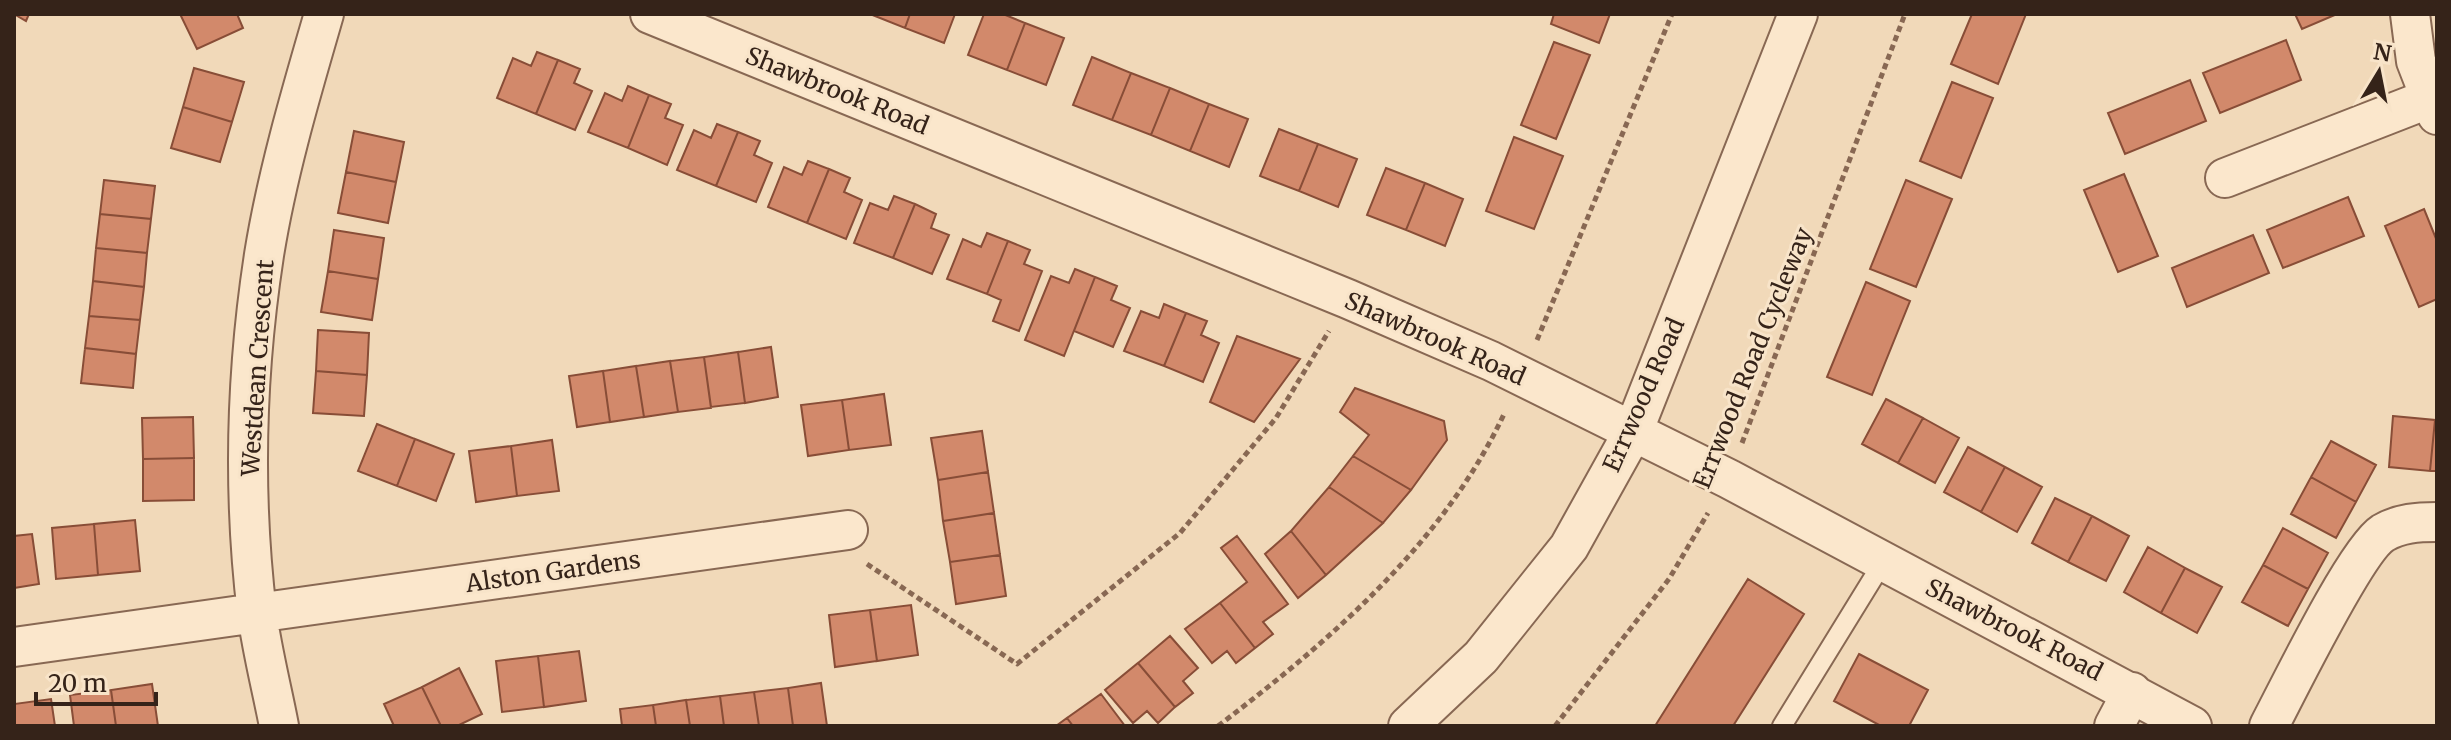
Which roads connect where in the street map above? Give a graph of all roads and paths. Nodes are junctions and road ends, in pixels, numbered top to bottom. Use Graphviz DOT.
graph roads {
  1 [pos="324,14"];
  2 [pos="650,14"];
  3 [pos="1798,14"];
  4 [pos="1905,14"];
  5 [pos="2410,14"];
  6 [pos="727,29"];
  7 [pos="2433,107"];
  8 [pos="2225,178"];
  9 [pos="1348,299"];
  10 [pos="1633,432"];
  11 [pos="1729,479"];
  12 [pos="2437,522"];
  13 [pos="848,530"];
  14 [pos="1883,562"];
  15 [pos="257,613"];
  16 [pos="14,647"];
  17 [pos="2132,692"];
  18 [pos="279,726"];
  19 [pos="1408,726"];
  20 [pos="1555,726"];
  21 [pos="1782,726"];
  22 [pos="2114,726"];
  23 [pos="2192,726"];
  24 [pos="2269,726"];
  1 -- 15 [label="street, Westdean Crescent"];
  2 -- 6 [label="street, Shawbrook Road"];
  3 -- 10 [label="street, Errwood Road"];
  4 -- 11 [label="path, Errwood Road Cycleway"];
  5 -- 7 [label="street"];
  6 -- 9 [label="street, Shawbrook Road"];
  7 -- 8 [label="street"];
  9 -- 10 [label="street, Shawbrook Road"];
  9 -- 13 [label="path"];
  10 -- 11 [label="street, Shawbrook Road"];
  10 -- 19 [label="street, Errwood Road"];
  11 -- 14 [label="street, Shawbrook Road"];
  11 -- 20 [label="path, Errwood Road Cycleway"];
  12 -- 24 [label="street"];
  13 -- 15 [label="street, Alston Gardens"];
  14 -- 17 [label="street, Shawbrook Road"];
  14 -- 21 [label="lane"];
  15 -- 16 [label="street, Alston Gardens"];
  15 -- 18 [label="street, Westdean Crescent"];
  17 -- 22 [label="street"];
  17 -- 23 [label="street, Shawbrook Road"];
}
